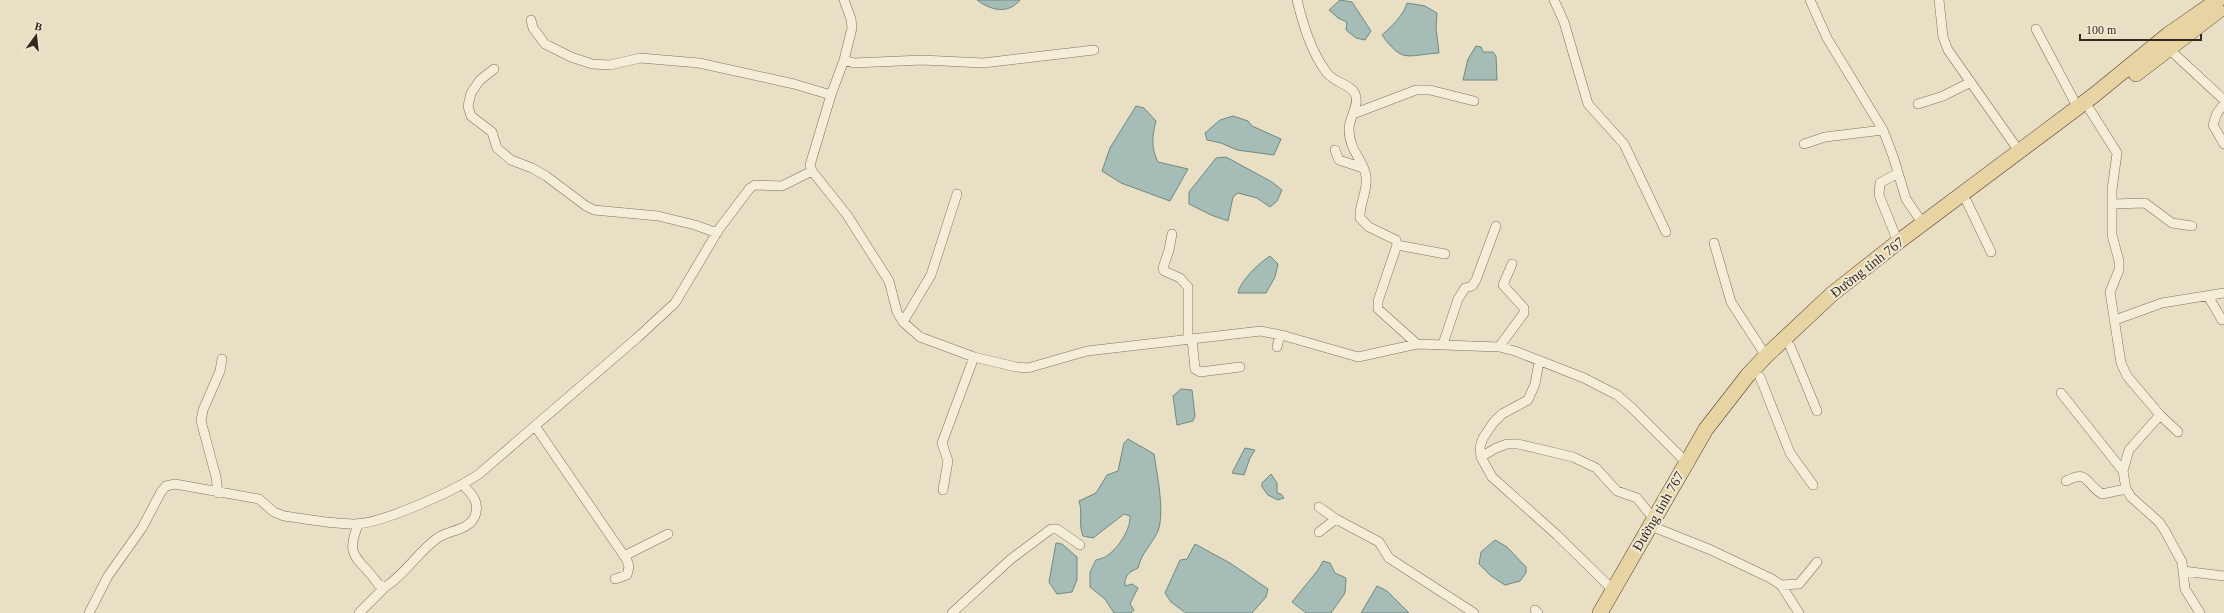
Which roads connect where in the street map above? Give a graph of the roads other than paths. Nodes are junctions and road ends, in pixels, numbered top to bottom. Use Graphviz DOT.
graph roads {
  1 [pos="844,0"];
  2 [pos="1296,0"];
  3 [pos="1554,0"];
  4 [pos="1810,0"];
  5 [pos="1939,0"];
  6 [pos="2218,0"];
  7 [pos="2224,7"];
  8 [pos="531,20"];
  9 [pos="2036,29"];
  10 [pos="2169,48"];
  11 [pos="1094,50"];
  12 [pos="844,60"];
  13 [pos="494,69"];
  14 [pos="1971,82"];
  15 [pos="2104,93"];
  16 [pos="831,95"];
  17 [pos="1474,101"];
  18 [pos="2224,102"];
  19 [pos="1918,104"];
  20 [pos="2084,109"];
  21 [pos="1353,114"];
  22 [pos="1883,130"];
  23 [pos="1804,144"];
  24 [pos="2224,144"];
  25 [pos="1335,150"];
  26 [pos="2019,151"];
  27 [pos="1363,168"];
  28 [pos="812,171"];
  29 [pos="1898,173"];
  30 [pos="957,194"];
  31 [pos="1967,202"];
  32 [pos="2112,204"];
  33 [pos="1923,224"];
  34 [pos="1496,226"];
  35 [pos="2192,226"];
  36 [pos="1666,232"];
  37 [pos="717,233"];
  38 [pos="1172,234"];
  39 [pos="1898,242"];
  40 [pos="1714,243"];
  41 [pos="1397,245"];
  42 [pos="1991,252"];
  43 [pos="1445,254"];
  44 [pos="1512,264"];
  45 [pos="2224,293"];
  46 [pos="2208,296"];
  47 [pos="2115,320"];
  48 [pos="2222,320"];
  49 [pos="903,322"];
  50 [pos="1280,335"];
  51 [pos="1190,340"];
  52 [pos="1417,344"];
  53 [pos="1444,344"];
  54 [pos="1790,346"];
  55 [pos="1277,347"];
  56 [pos="1499,348"];
  57 [pos="1766,356"];
  58 [pos="974,357"];
  59 [pos="222,359"];
  60 [pos="1539,362"];
  61 [pos="1240,367"];
  62 [pos="1760,377"];
  63 [pos="2061,393"];
  64 [pos="1817,411"];
  65 [pos="2160,415"];
  66 [pos="535,426"];
  67 [pos="2178,432"];
  68 [pos="1481,457"];
  69 [pos="1689,465"];
  70 [pos="2123,471"];
  71 [pos="2066,481"];
  72 [pos="463,485"];
  73 [pos="1813,485"];
  74 [pos="2126,489"];
  75 [pos="943,490"];
  76 [pos="218,493"];
  77 [pos="1319,507"];
  78 [pos="1336,519"];
  79 [pos="359,523"];
  80 [pos="1655,523"];
  81 [pos="1319,532"];
  82 [pos="668,534"];
  83 [pos="1080,545"];
  84 [pos="624,556"];
  85 [pos="1817,562"];
  86 [pos="2183,571"];
  87 [pos="2224,576"];
  88 [pos="615,579"];
  89 [pos="1781,585"];
  90 [pos="385,587"];
  91 [pos="1613,590"];
  92 [pos="88,613"];
  93 [pos="359,613"];
  94 [pos="952,613"];
  95 [pos="1474,613"];
  96 [pos="1600,613"];
  97 [pos="1609,613"];
  98 [pos="1799,613"];
  99 [pos="2200,613"];
  1 -- 12 [label="street"];
  2 -- 21 [label="street"];
  3 -- 36 [label="street"];
  4 -- 22 [label="street"];
  5 -- 14 [label="street"];
  6 -- 15 [label="main road, Đường tỉnh 767"];
  7 -- 10 [label="main road, Đường tỉnh 767"];
  8 -- 16 [label="street"];
  9 -- 20 [label="street"];
  10 -- 15 [label="main road, Đường tỉnh 767"];
  10 -- 18 [label="street"];
  11 -- 12 [label="street"];
  12 -- 16 [label="street"];
  13 -- 37 [label="street"];
  14 -- 19 [label="street"];
  14 -- 26 [label="street"];
  15 -- 20 [label="main road, Đường tỉnh 767"];
  16 -- 28 [label="street"];
  17 -- 21 [label="street"];
  18 -- 24 [label="street"];
  20 -- 26 [label="main road, Đường tỉnh 767"];
  20 -- 31 [label="main road, Đường tỉnh 767"];
  20 -- 32 [label="street"];
  21 -- 27 [label="street"];
  22 -- 23 [label="street"];
  22 -- 29 [label="street"];
  25 -- 27 [label="street"];
  26 -- 33 [label="main road, Đường tỉnh 767"];
  27 -- 41 [label="street"];
  28 -- 37 [label="street"];
  28 -- 49 [label="street"];
  29 -- 33 [label="street"];
  29 -- 39 [label="street"];
  30 -- 49 [label="street"];
  31 -- 42 [label="street"];
  31 -- 54 [label="main road, Đường tỉnh 767"];
  32 -- 35 [label="street"];
  32 -- 47 [label="street"];
  33 -- 39 [label="main road, Đường tỉnh 767"];
  34 -- 53 [label="street"];
  37 -- 66 [label="street"];
  38 -- 51 [label="street"];
  39 -- 57 [label="main road, Đường tỉnh 767"];
  40 -- 57 [label="street"];
  41 -- 43 [label="street"];
  41 -- 52 [label="street"];
  44 -- 56 [label="street"];
  45 -- 46 [label="street"];
  46 -- 47 [label="street"];
  46 -- 48 [label="street"];
  47 -- 65 [label="street"];
  49 -- 58 [label="street"];
  50 -- 51 [label="street"];
  50 -- 52 [label="street"];
  50 -- 55 [label="street"];
  51 -- 58 [label="street"];
  51 -- 61 [label="street"];
  52 -- 53 [label="street"];
  53 -- 56 [label="street"];
  54 -- 62 [label="main road, Đường tỉnh 767"];
  54 -- 64 [label="street"];
  56 -- 60 [label="street"];
  57 -- 69 [label="main road, Đường tỉnh 767"];
  58 -- 75 [label="street"];
  59 -- 76 [label="street"];
  60 -- 68 [label="street"];
  60 -- 69 [label="street"];
  62 -- 69 [label="main road, Đường tỉnh 767"];
  62 -- 73 [label="street"];
  63 -- 70 [label="street"];
  65 -- 67 [label="street"];
  65 -- 70 [label="street"];
  66 -- 72 [label="street"];
  66 -- 84 [label="street"];
  68 -- 80 [label="street"];
  68 -- 91 [label="street"];
  69 -- 80 [label="main road, Đường tỉnh 767"];
  70 -- 74 [label="street"];
  71 -- 74 [label="street"];
  72 -- 79 [label="street"];
  72 -- 90 [label="street"];
  74 -- 86 [label="street"];
  76 -- 79 [label="street"];
  76 -- 92 [label="street"];
  77 -- 78 [label="street"];
  78 -- 81 [label="street"];
  78 -- 95 [label="street"];
  79 -- 90 [label="street"];
  80 -- 89 [label="street"];
  80 -- 91 [label="main road, Đường tỉnh 767"];
  80 -- 97 [label="main road, Đường tỉnh 767"];
  82 -- 84 [label="street"];
  83 -- 94 [label="street"];
  84 -- 88 [label="street"];
  85 -- 89 [label="street"];
  86 -- 87 [label="street"];
  86 -- 99 [label="street"];
  89 -- 98 [label="street"];
  90 -- 93 [label="street"];
  91 -- 96 [label="main road, Đường tỉnh 767"];
}
